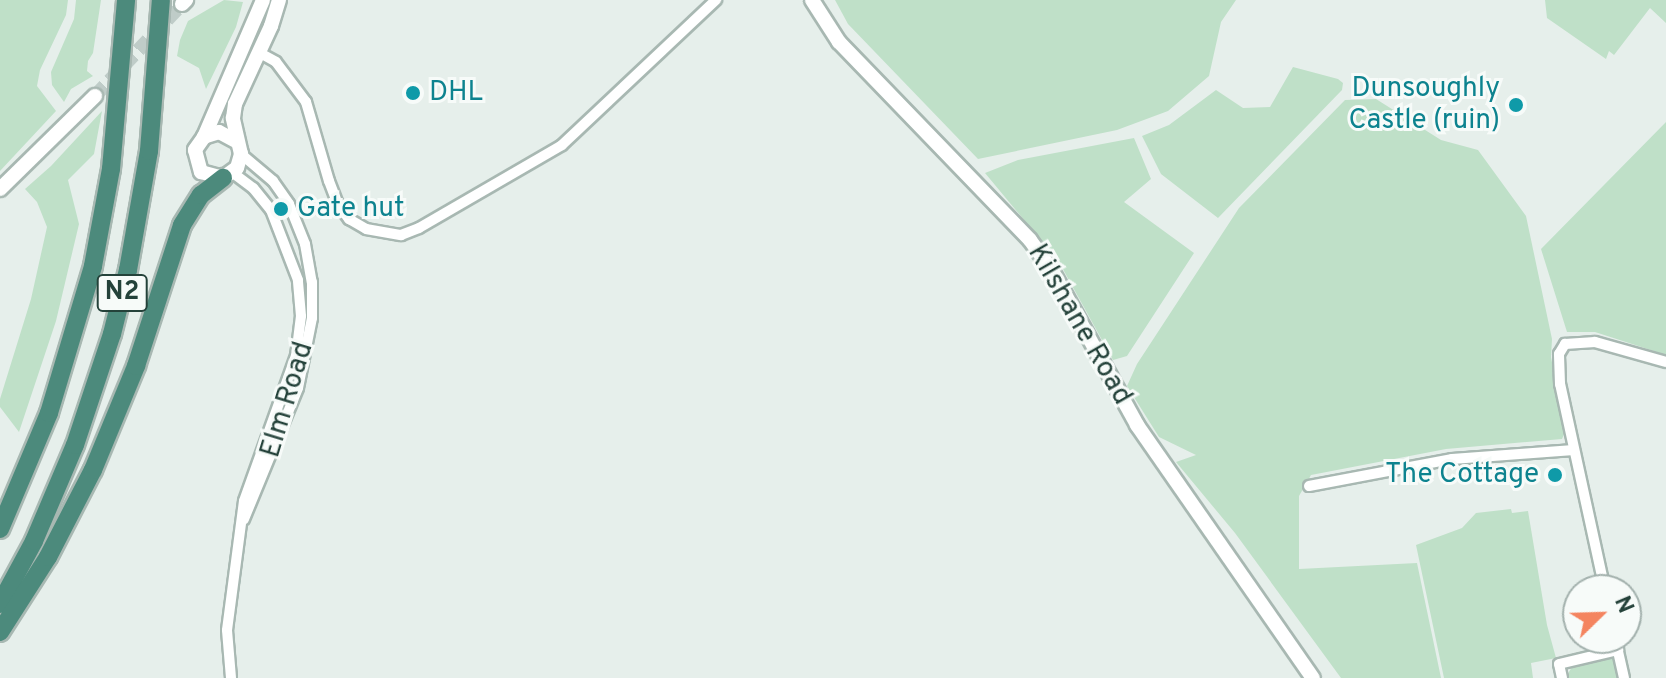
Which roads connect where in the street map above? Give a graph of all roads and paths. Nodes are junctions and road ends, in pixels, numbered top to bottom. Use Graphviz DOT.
graph roads {
  1 [pos="126,0"];
  2 [pos="161,0"];
  3 [pos="257,0"];
  4 [pos="263,0"];
  5 [pos="279,0"];
  6 [pos="716,0"];
  7 [pos="812,0"];
  8 [pos="258,16"];
  9 [pos="260,53"];
  10 [pos="95,96"];
  11 [pos="204,137"];
  12 [pos="239,148"];
  13 [pos="228,176"];
  14 [pos="0,189"];
  15 [pos="1666,362"];
  16 [pos="1574,450"];
  17 [pos="1309,486"];
  18 [pos="244,520"];
  19 [pos="0,529"];
  20 [pos="1601,574"];
  21 [pos="0,604"];
  22 [pos="0,632"];
  23 [pos="1601,654"];
  24 [pos="1619,654"];
  25 [pos="231,678"];
  26 [pos="1313,678"];
  27 [pos="1562,678"];
  28 [pos="1624,678"];
  1 -- 19 [label="highway, N2"];
  2 -- 21 [label="highway, N2"];
  3 -- 8 [label="street"];
  4 -- 8 [label="street"];
  5 -- 9 [label="street"];
  6 -- 9 [label="street"];
  7 -- 26 [label="street, Kilshane Road"];
  8 -- 11 [label="street"];
  9 -- 12 [label="street"];
  10 -- 14 [label="street"];
  11 -- 12 [label="street"];
  11 -- 13 [label="street"];
  12 -- 13 [label="street"];
  12 -- 18 [label="street, Elm Road"];
  13 -- 18 [label="street, Elm Road"];
  13 -- 22 [label="highway"];
  15 -- 16 [label="street"];
  16 -- 17 [label="street"];
  16 -- 20 [label="street"];
  18 -- 25 [label="street, Elm Road"];
  23 -- 27 [label="street"];
  24 -- 28 [label="street"];
}
